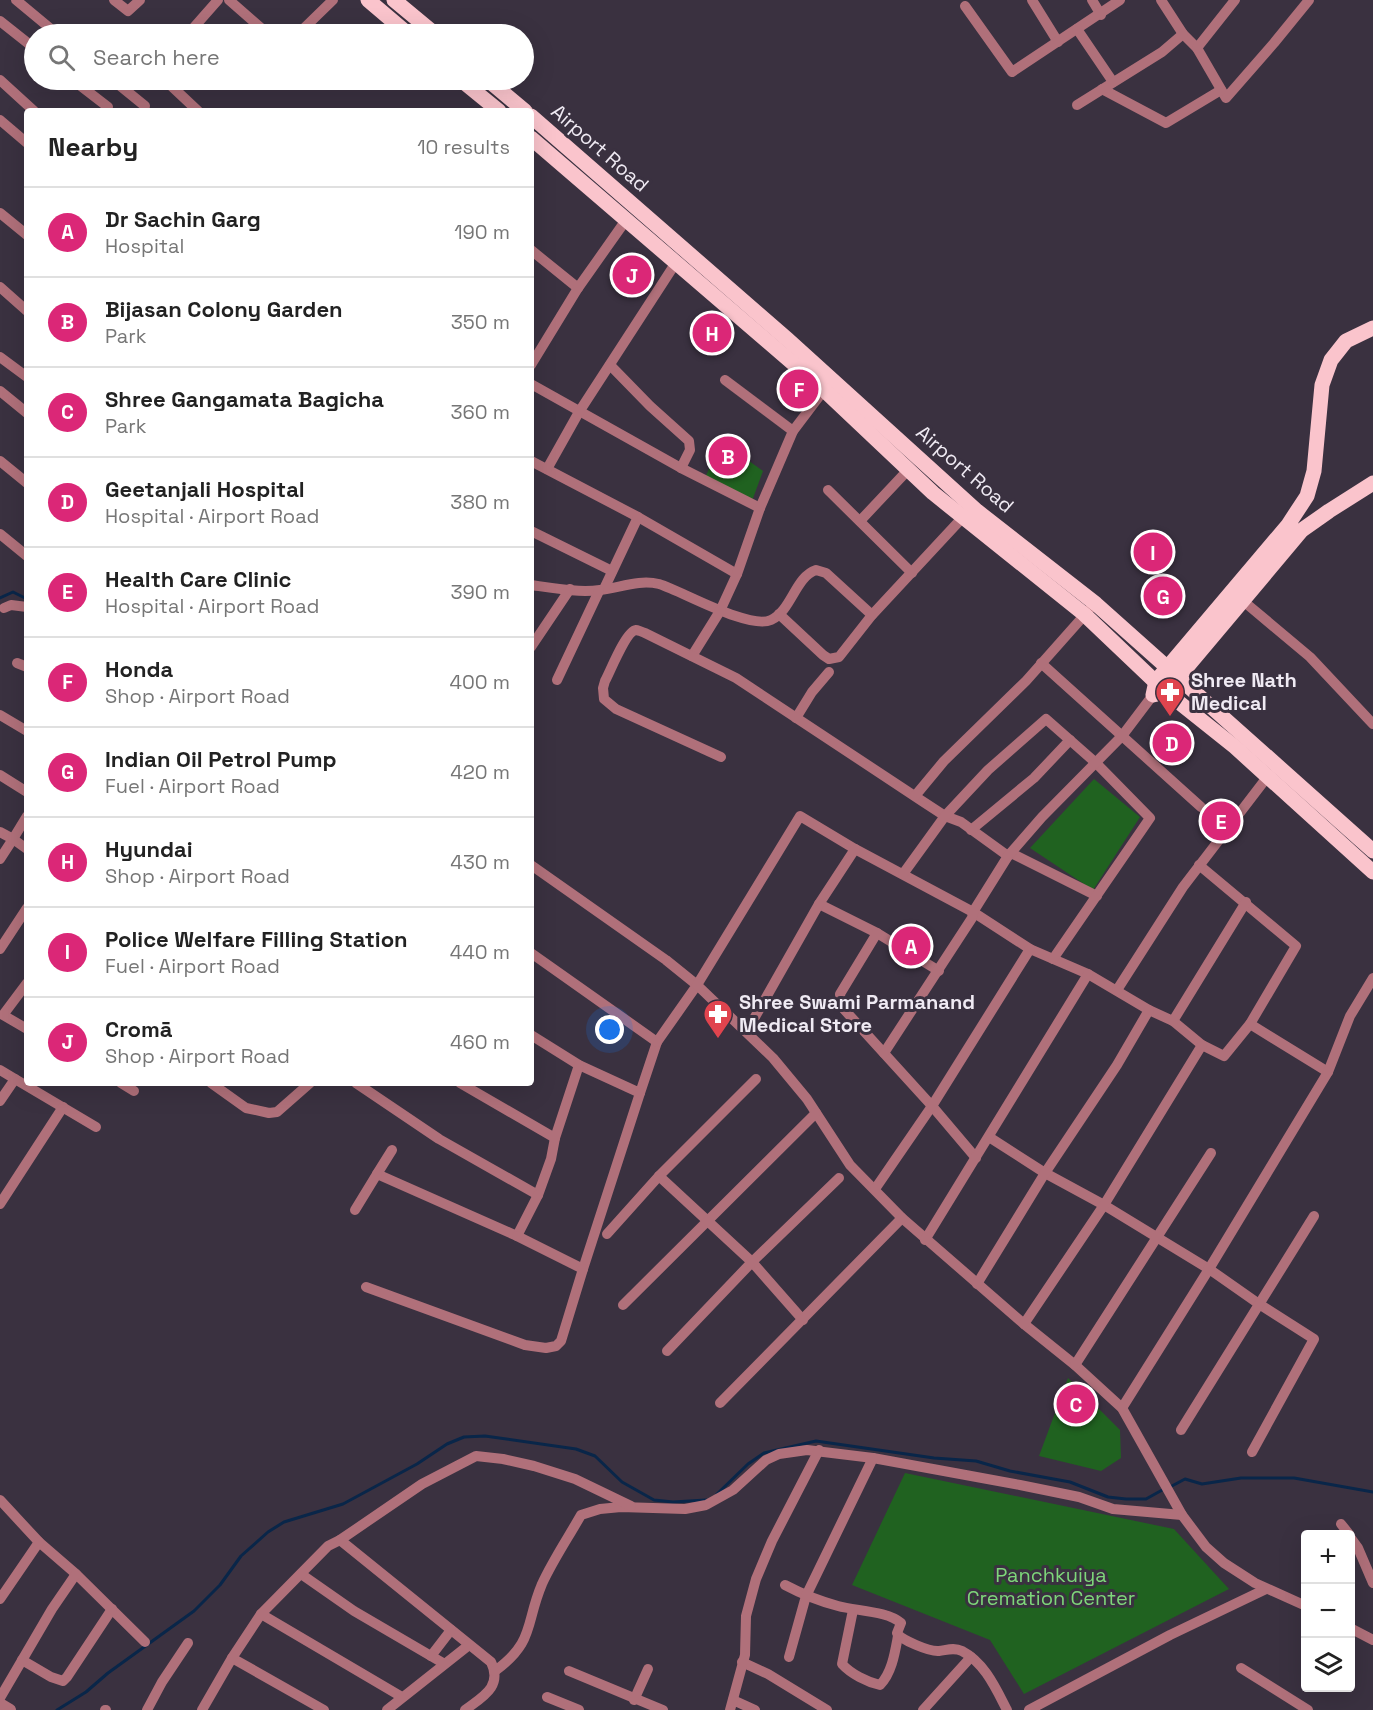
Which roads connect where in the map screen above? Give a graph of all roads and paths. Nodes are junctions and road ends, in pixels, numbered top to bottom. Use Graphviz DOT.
graph roads {
  1 [pos="16,0"];
  2 [pos="114,0"];
  3 [pos="140,0"];
  4 [pos="218,0"];
  5 [pos="229,0"];
  6 [pos="333,0"];
  7 [pos="368,0"];
  8 [pos="394,0"];
  9 [pos="1032,0"];
  10 [pos="1092,0"];
  11 [pos="1120,0"];
  12 [pos="1161,0"];
  13 [pos="1235,0"];
  14 [pos="1309,0"];
  15 [pos="965,6"];
  16 [pos="1101,15"];
  17 [pos="0,21"];
  18 [pos="45,24"];
  19 [pos="197,24"];
  20 [pos="257,24"];
  21 [pos="308,24"];
  22 [pos="396,24"];
  23 [pos="423,24"];
  24 [pos="1077,29"];
  25 [pos="1183,34"];
  26 [pos="24,40"];
  27 [pos="1058,42"];
  28 [pos="1197,48"];
  29 [pos="0,81"];
  30 [pos="1113,82"];
  31 [pos="1102,89"];
  32 [pos="86,90"];
  33 [pos="126,90"];
  34 [pos="176,90"];
  35 [pos="473,90"];
  36 [pos="498,90"];
  37 [pos="1221,90"];
  38 [pos="1077,105"];
  39 [pos="146,106"];
  40 [pos="108,107"];
  41 [pos="31,108"];
  42 [pos="195,108"];
  43 [pos="495,108"];
  44 [pos="516,108"];
  45 [pos="534,119"];
  46 [pos="0,120"];
  47 [pos="24,140"];
  48 [pos="534,141"];
  49 [pos="0,213"];
  50 [pos="626,220"];
  51 [pos="24,233"];
  52 [pos="534,252"];
  53 [pos="675,264"];
  54 [pos="0,287"];
  55 [pos="578,288"];
  56 [pos="24,307"];
  57 [pos="1373,328"];
  58 [pos="0,357"];
  59 [pos="534,360"];
  60 [pos="610,365"];
  61 [pos="24,375"];
  62 [pos="725,380"];
  63 [pos="534,386"];
  64 [pos="824,390"];
  65 [pos="0,391"];
  66 [pos="24,411"];
  67 [pos="579,412"];
  68 [pos="793,432"];
  69 [pos="0,460"];
  70 [pos="534,463"];
  71 [pos="681,468"];
  72 [pos="547,470"];
  73 [pos="908,470"];
  74 [pos="24,480"];
  75 [pos="1373,483"];
  76 [pos="828,490"];
  77 [pos="760,508"];
  78 [pos="964,516"];
  79 [pos="638,517"];
  80 [pos="861,521"];
  81 [pos="534,532"];
  82 [pos="0,534"];
  83 [pos="24,554"];
  84 [pos="612,571"];
  85 [pos="912,573"];
  86 [pos="737,574"];
  87 [pos="534,585"];
  88 [pos="570,589"];
  89 [pos="602,590"];
  90 [pos="1242,600"];
  91 [pos="24,607"];
  92 [pos="1,609"];
  93 [pos="1090,609"];
  94 [pos="720,611"];
  95 [pos="778,614"];
  96 [pos="872,615"];
  97 [pos="534,643"];
  98 [pos="692,656"];
  99 [pos="1041,663"];
  100 [pos="829,672"];
  101 [pos="1173,672"];
  102 [pos="557,680"];
  103 [pos="1159,689"];
  104 [pos="0,715"];
  105 [pos="796,718"];
  106 [pos="1373,724"];
  107 [pos="24,729"];
  108 [pos="1122,736"];
  109 [pos="1070,740"];
  110 [pos="721,757"];
  111 [pos="1096,763"];
  112 [pos="0,775"];
  113 [pos="1268,776"];
  114 [pos="24,790"];
  115 [pos="915,796"];
  116 [pos="1201,807"];
  117 [pos="945,816"];
  118 [pos="24,821"];
  119 [pos="971,830"];
  120 [pos="0,832"];
  121 [pos="12,839"];
  122 [pos="24,847"];
  123 [pos="855,849"];
  124 [pos="1373,851"];
  125 [pos="1009,854"];
  126 [pos="0,859"];
  127 [pos="1199,865"];
  128 [pos="534,867"];
  129 [pos="1373,872"];
  130 [pos="903,874"];
  131 [pos="1097,897"];
  132 [pos="1246,902"];
  133 [pos="819,904"];
  134 [pos="973,912"];
  135 [pos="24,913"];
  136 [pos="877,933"];
  137 [pos="0,949"];
  138 [pos="1030,949"];
  139 [pos="534,955"];
  140 [pos="1053,959"];
  141 [pos="939,971"];
  142 [pos="1088,974"];
  143 [pos="1373,978"];
  144 [pos="697,985"];
  145 [pos="24,987"];
  146 [pos="1117,990"];
  147 [pos="1149,1010"];
  148 [pos="1,1015"];
  149 [pos="1173,1021"];
  150 [pos="1250,1024"];
  151 [pos="24,1027"];
  152 [pos="747,1031"];
  153 [pos="534,1037"];
  154 [pos="657,1042"];
  155 [pos="1202,1045"];
  156 [pos="884,1053"];
  157 [pos="579,1065"];
  158 [pos="0,1070"];
  159 [pos="1328,1072"];
  160 [pos="15,1078"];
  161 [pos="756,1079"];
  162 [pos="24,1083"];
  163 [pos="28,1086"];
  164 [pos="127,1086"];
  165 [pos="215,1086"];
  166 [pos="304,1086"];
  167 [pos="360,1086"];
  168 [pos="465,1086"];
  169 [pos="134,1090"];
  170 [pos="640,1093"];
  171 [pos="0,1101"];
  172 [pos="932,1106"];
  173 [pos="63,1107"];
  174 [pos="816,1113"];
  175 [pos="96,1127"];
  176 [pos="989,1137"];
  177 [pos="555,1138"];
  178 [pos="392,1150"];
  179 [pos="1210,1153"];
  180 [pos="976,1158"];
  181 [pos="1045,1173"];
  182 [pos="377,1174"];
  183 [pos="659,1176"];
  184 [pos="839,1178"];
  185 [pos="875,1189"];
  186 [pos="537,1195"];
  187 [pos="0,1204"];
  188 [pos="1104,1205"];
  189 [pos="355,1210"];
  190 [pos="1314,1216"];
  191 [pos="902,1218"];
  192 [pos="706,1220"];
  193 [pos="607,1234"];
  194 [pos="517,1236"];
  195 [pos="1156,1238"];
  196 [pos="925,1240"];
  197 [pos="752,1262"];
  198 [pos="583,1269"];
  199 [pos="1209,1269"];
  200 [pos="978,1284"];
  201 [pos="366,1287"];
  202 [pos="1259,1304"];
  203 [pos="623,1305"];
  204 [pos="803,1320"];
  205 [pos="1024,1324"];
  206 [pos="667,1351"];
  207 [pos="1075,1365"];
  208 [pos="720,1402"];
  209 [pos="1122,1408"];
  210 [pos="1181,1430"];
  211 [pos="819,1450"];
  212 [pos="1252,1452"];
  213 [pos="873,1458"];
  214 [pos="1,1502"];
  215 [pos="635,1508"];
  216 [pos="1182,1515"];
  217 [pos="1341,1524"];
  218 [pos="1346,1530"];
  219 [pos="340,1540"];
  220 [pos="39,1542"];
  221 [pos="1355,1544"];
  222 [pos="76,1574"];
  223 [pos="301,1574"];
  224 [pos="1373,1583"];
  225 [pos="785,1585"];
  226 [pos="1266,1590"];
  227 [pos="806,1596"];
  228 [pos="0,1599"];
  229 [pos="1301,1604"];
  230 [pos="112,1609"];
  231 [pos="854,1610"];
  232 [pos="261,1614"];
  233 [pos="452,1630"];
  234 [pos="1355,1631"];
  235 [pos="898,1636"];
  236 [pos="1373,1640"];
  237 [pos="145,1642"];
  238 [pos="188,1643"];
  239 [pos="469,1645"];
  240 [pos="430,1656"];
  241 [pos="789,1657"];
  242 [pos="972,1657"];
  243 [pos="232,1658"];
  244 [pos="22,1660"];
  245 [pos="742,1662"];
  246 [pos="443,1663"];
  247 [pos="1241,1668"];
  248 [pos="648,1669"];
  249 [pos="495,1671"];
  250 [pos="569,1671"];
  251 [pos="547,1696"];
  252 [pos="402,1697"];
  253 [pos="0,1698"];
  254 [pos="634,1700"];
  255 [pos="0,1704"];
  256 [pos="731,1705"];
  257 [pos="10,1710"];
  258 [pos="147,1710"];
  259 [pos="202,1710"];
  260 [pos="324,1710"];
  261 [pos="386,1710"];
  262 [pos="465,1710"];
  263 [pos="579,1710"];
  264 [pos="663,1710"];
  265 [pos="755,1710"];
  266 [pos="827,1710"];
  267 [pos="923,1710"];
  268 [pos="1007,1710"];
  269 [pos="1029,1710"];
  270 [pos="1308,1710"];
  1 -- 18 [label="street"];
  2 -- 3 [label="street"];
  4 -- 19 [label="street"];
  5 -- 20 [label="street"];
  6 -- 21 [label="street"];
  7 -- 22 [label="main road"];
  8 -- 23 [label="main road"];
  9 -- 27 [label="street"];
  10 -- 16 [label="street"];
  11 -- 16 [label="street"];
  12 -- 25 [label="street"];
  13 -- 28 [label="street"];
  14 -- 37 [label="street"];
  15 -- 27 [label="street"];
  16 -- 24 [label="street"];
  17 -- 26 [label="street"];
  24 -- 27 [label="street"];
  24 -- 30 [label="street"];
  25 -- 28 [label="street"];
  25 -- 30 [label="street"];
  28 -- 37 [label="street"];
  29 -- 41 [label="street"];
  30 -- 31 [label="street"];
  31 -- 37 [label="street"];
  31 -- 38 [label="street"];
  32 -- 40 [label="street"];
  33 -- 39 [label="street"];
  34 -- 42 [label="street"];
  35 -- 43 [label="main road"];
  36 -- 44 [label="main road"];
  45 -- 93 [label="main road, Airport Road"];
  46 -- 47 [label="street"];
  48 -- 50 [label="main road, Airport Road"];
  49 -- 51 [label="street"];
  50 -- 53 [label="main road, Airport Road"];
  50 -- 55 [label="street"];
  52 -- 55 [label="street"];
  53 -- 60 [label="street"];
  53 -- 64 [label="main road, Airport Road"];
  54 -- 56 [label="street"];
  55 -- 59 [label="street"];
  57 -- 101 [label="main road"];
  58 -- 61 [label="street"];
  60 -- 67 [label="street"];
  60 -- 71 [label="street"];
  62 -- 68 [label="street"];
  63 -- 67 [label="street"];
  64 -- 68 [label="street"];
  64 -- 73 [label="main road, Airport Road"];
  65 -- 66 [label="street"];
  67 -- 71 [label="street"];
  67 -- 72 [label="street"];
  68 -- 77 [label="street"];
  69 -- 74 [label="street"];
  70 -- 72 [label="street"];
  71 -- 77 [label="street"];
  72 -- 79 [label="street"];
  73 -- 78 [label="main road, Airport Road"];
  73 -- 80 [label="street"];
  75 -- 90 [label="main road"];
  76 -- 80 [label="street"];
  77 -- 86 [label="street"];
  78 -- 85 [label="street"];
  78 -- 93 [label="main road, Airport Road"];
  79 -- 84 [label="street"];
  79 -- 86 [label="street"];
  80 -- 85 [label="street"];
  81 -- 84 [label="street"];
  82 -- 83 [label="street"];
  84 -- 89 [label="street"];
  85 -- 96 [label="street"];
  86 -- 94 [label="street"];
  87 -- 88 [label="street"];
  88 -- 89 [label="street"];
  88 -- 97 [label="street"];
  89 -- 94 [label="street"];
  89 -- 102 [label="street"];
  90 -- 101 [label="main road"];
  90 -- 106 [label="street"];
  91 -- 92 [label="street"];
  93 -- 99 [label="street"];
  93 -- 101 [label="main road, Airport Road"];
  93 -- 103 [label="main road, Airport Road"];
  94 -- 95 [label="street"];
  94 -- 98 [label="street"];
  95 -- 96 [label="street"];
  95 -- 96 [label="street"];
  98 -- 105 [label="street"];
  98 -- 110 [label="street"];
  99 -- 108 [label="street"];
  99 -- 115 [label="street"];
  100 -- 105 [label="street"];
  101 -- 103 [label="main road"];
  101 -- 124 [label="main road, Airport Road"];
  103 -- 108 [label="street"];
  103 -- 113 [label="main road, Airport Road"];
  104 -- 107 [label="street"];
  105 -- 115 [label="street"];
  108 -- 111 [label="street"];
  108 -- 116 [label="street"];
  109 -- 111 [label="street"];
  109 -- 117 [label="street"];
  109 -- 119 [label="street"];
  111 -- 125 [label="street"];
  111 -- 131 [label="street"];
  112 -- 114 [label="street"];
  113 -- 127 [label="street"];
  113 -- 129 [label="main road, Airport Road"];
  115 -- 117 [label="street"];
  117 -- 119 [label="street"];
  117 -- 130 [label="street"];
  118 -- 121 [label="street"];
  119 -- 125 [label="street"];
  120 -- 121 [label="street"];
  121 -- 122 [label="street"];
  121 -- 126 [label="street"];
  123 -- 130 [label="street"];
  123 -- 133 [label="street"];
  123 -- 144 [label="street"];
  125 -- 131 [label="street"];
  125 -- 134 [label="street"];
  127 -- 132 [label="street"];
  127 -- 146 [label="street"];
  128 -- 144 [label="street"];
  130 -- 134 [label="street"];
  131 -- 140 [label="street"];
  132 -- 149 [label="street"];
  132 -- 150 [label="street"];
  133 -- 136 [label="street"];
  133 -- 152 [label="street"];
  134 -- 138 [label="street"];
  134 -- 141 [label="street"];
  135 -- 137 [label="street"];
  136 -- 141 [label="street"];
  136 -- 156 [label="street"];
  138 -- 140 [label="street"];
  138 -- 172 [label="street"];
  139 -- 154 [label="street"];
  140 -- 142 [label="street"];
  141 -- 156 [label="street"];
  142 -- 146 [label="street"];
  142 -- 176 [label="street"];
  143 -- 159 [label="street"];
  144 -- 152 [label="street"];
  144 -- 154 [label="street"];
  145 -- 148 [label="street"];
  146 -- 147 [label="street"];
  147 -- 149 [label="street"];
  147 -- 181 [label="street"];
  148 -- 151 [label="street"];
  149 -- 155 [label="street"];
  150 -- 155 [label="street"];
  150 -- 159 [label="street"];
  152 -- 174 [label="street"];
  153 -- 157 [label="street"];
  154 -- 170 [label="street"];
  155 -- 188 [label="street"];
  156 -- 172 [label="street"];
  157 -- 170 [label="street"];
  157 -- 177 [label="street"];
  158 -- 160 [label="street"];
  159 -- 199 [label="street"];
  160 -- 162 [label="street"];
  160 -- 171 [label="street"];
  161 -- 183 [label="street"];
  163 -- 173 [label="street"];
  164 -- 169 [label="street"];
  165 -- 166 [label="street"];
  167 -- 186 [label="street"];
  168 -- 177 [label="street"];
  170 -- 198 [label="street"];
  172 -- 180 [label="street"];
  172 -- 185 [label="street"];
  173 -- 175 [label="street"];
  173 -- 187 [label="street"];
  174 -- 185 [label="street"];
  174 -- 192 [label="street"];
  176 -- 180 [label="street"];
  176 -- 181 [label="street"];
  177 -- 186 [label="street"];
  178 -- 182 [label="street"];
  179 -- 195 [label="street"];
  180 -- 196 [label="street"];
  181 -- 188 [label="street"];
  181 -- 200 [label="street"];
  182 -- 189 [label="street"];
  182 -- 194 [label="street"];
  183 -- 192 [label="street"];
  183 -- 193 [label="street"];
  184 -- 197 [label="street"];
  185 -- 191 [label="street"];
  186 -- 194 [label="street"];
  188 -- 195 [label="street"];
  188 -- 205 [label="street"];
  190 -- 202 [label="street"];
  191 -- 196 [label="street"];
  191 -- 204 [label="street"];
  192 -- 197 [label="street"];
  192 -- 203 [label="street"];
  194 -- 198 [label="street"];
  195 -- 199 [label="street"];
  195 -- 207 [label="street"];
  196 -- 200 [label="street"];
  197 -- 204 [label="street"];
  197 -- 206 [label="street"];
  198 -- 201 [label="street"];
  199 -- 202 [label="street"];
  199 -- 209 [label="street"];
  200 -- 205 [label="street"];
  202 -- 210 [label="street"];
  202 -- 212 [label="street"];
  204 -- 208 [label="street"];
  205 -- 207 [label="street"];
  207 -- 209 [label="street"];
  209 -- 216 [label="street"];
  211 -- 213 [label="street"];
  211 -- 215 [label="street"];
  211 -- 245 [label="street"];
  213 -- 216 [label="street"];
  213 -- 227 [label="street"];
  214 -- 220 [label="street"];
  215 -- 219 [label="street"];
  215 -- 249 [label="street"];
  216 -- 226 [label="street"];
  217 -- 218 [label="street"];
  219 -- 223 [label="street"];
  219 -- 233 [label="street"];
  220 -- 222 [label="street"];
  220 -- 228 [label="street"];
  221 -- 224 [label="street"];
  222 -- 230 [label="street"];
  222 -- 244 [label="street"];
  223 -- 232 [label="street"];
  223 -- 240 [label="street"];
  225 -- 227 [label="street"];
  226 -- 229 [label="street"];
  226 -- 269 [label="street"];
  227 -- 231 [label="street"];
  227 -- 241 [label="street"];
  230 -- 237 [label="street"];
  230 -- 244 [label="street"];
  231 -- 235 [label="street"];
  231 -- 235 [label="street"];
  232 -- 243 [label="street"];
  232 -- 252 [label="street"];
  233 -- 239 [label="street"];
  233 -- 240 [label="street"];
  234 -- 236 [label="street"];
  235 -- 242 [label="street"];
  238 -- 258 [label="street"];
  239 -- 246 [label="street"];
  239 -- 249 [label="street"];
  240 -- 246 [label="street"];
  242 -- 267 [label="street"];
  242 -- 268 [label="street"];
  243 -- 259 [label="street"];
  243 -- 260 [label="street"];
  244 -- 253 [label="street"];
  245 -- 256 [label="street"];
  245 -- 266 [label="street"];
  246 -- 252 [label="street"];
  247 -- 270 [label="street"];
  248 -- 254 [label="street"];
  249 -- 262 [label="street"];
  250 -- 254 [label="street"];
  251 -- 263 [label="street"];
  252 -- 261 [label="street"];
  254 -- 264 [label="street"];
  255 -- 257 [label="street"];
  256 -- 265 [label="street"];
}
